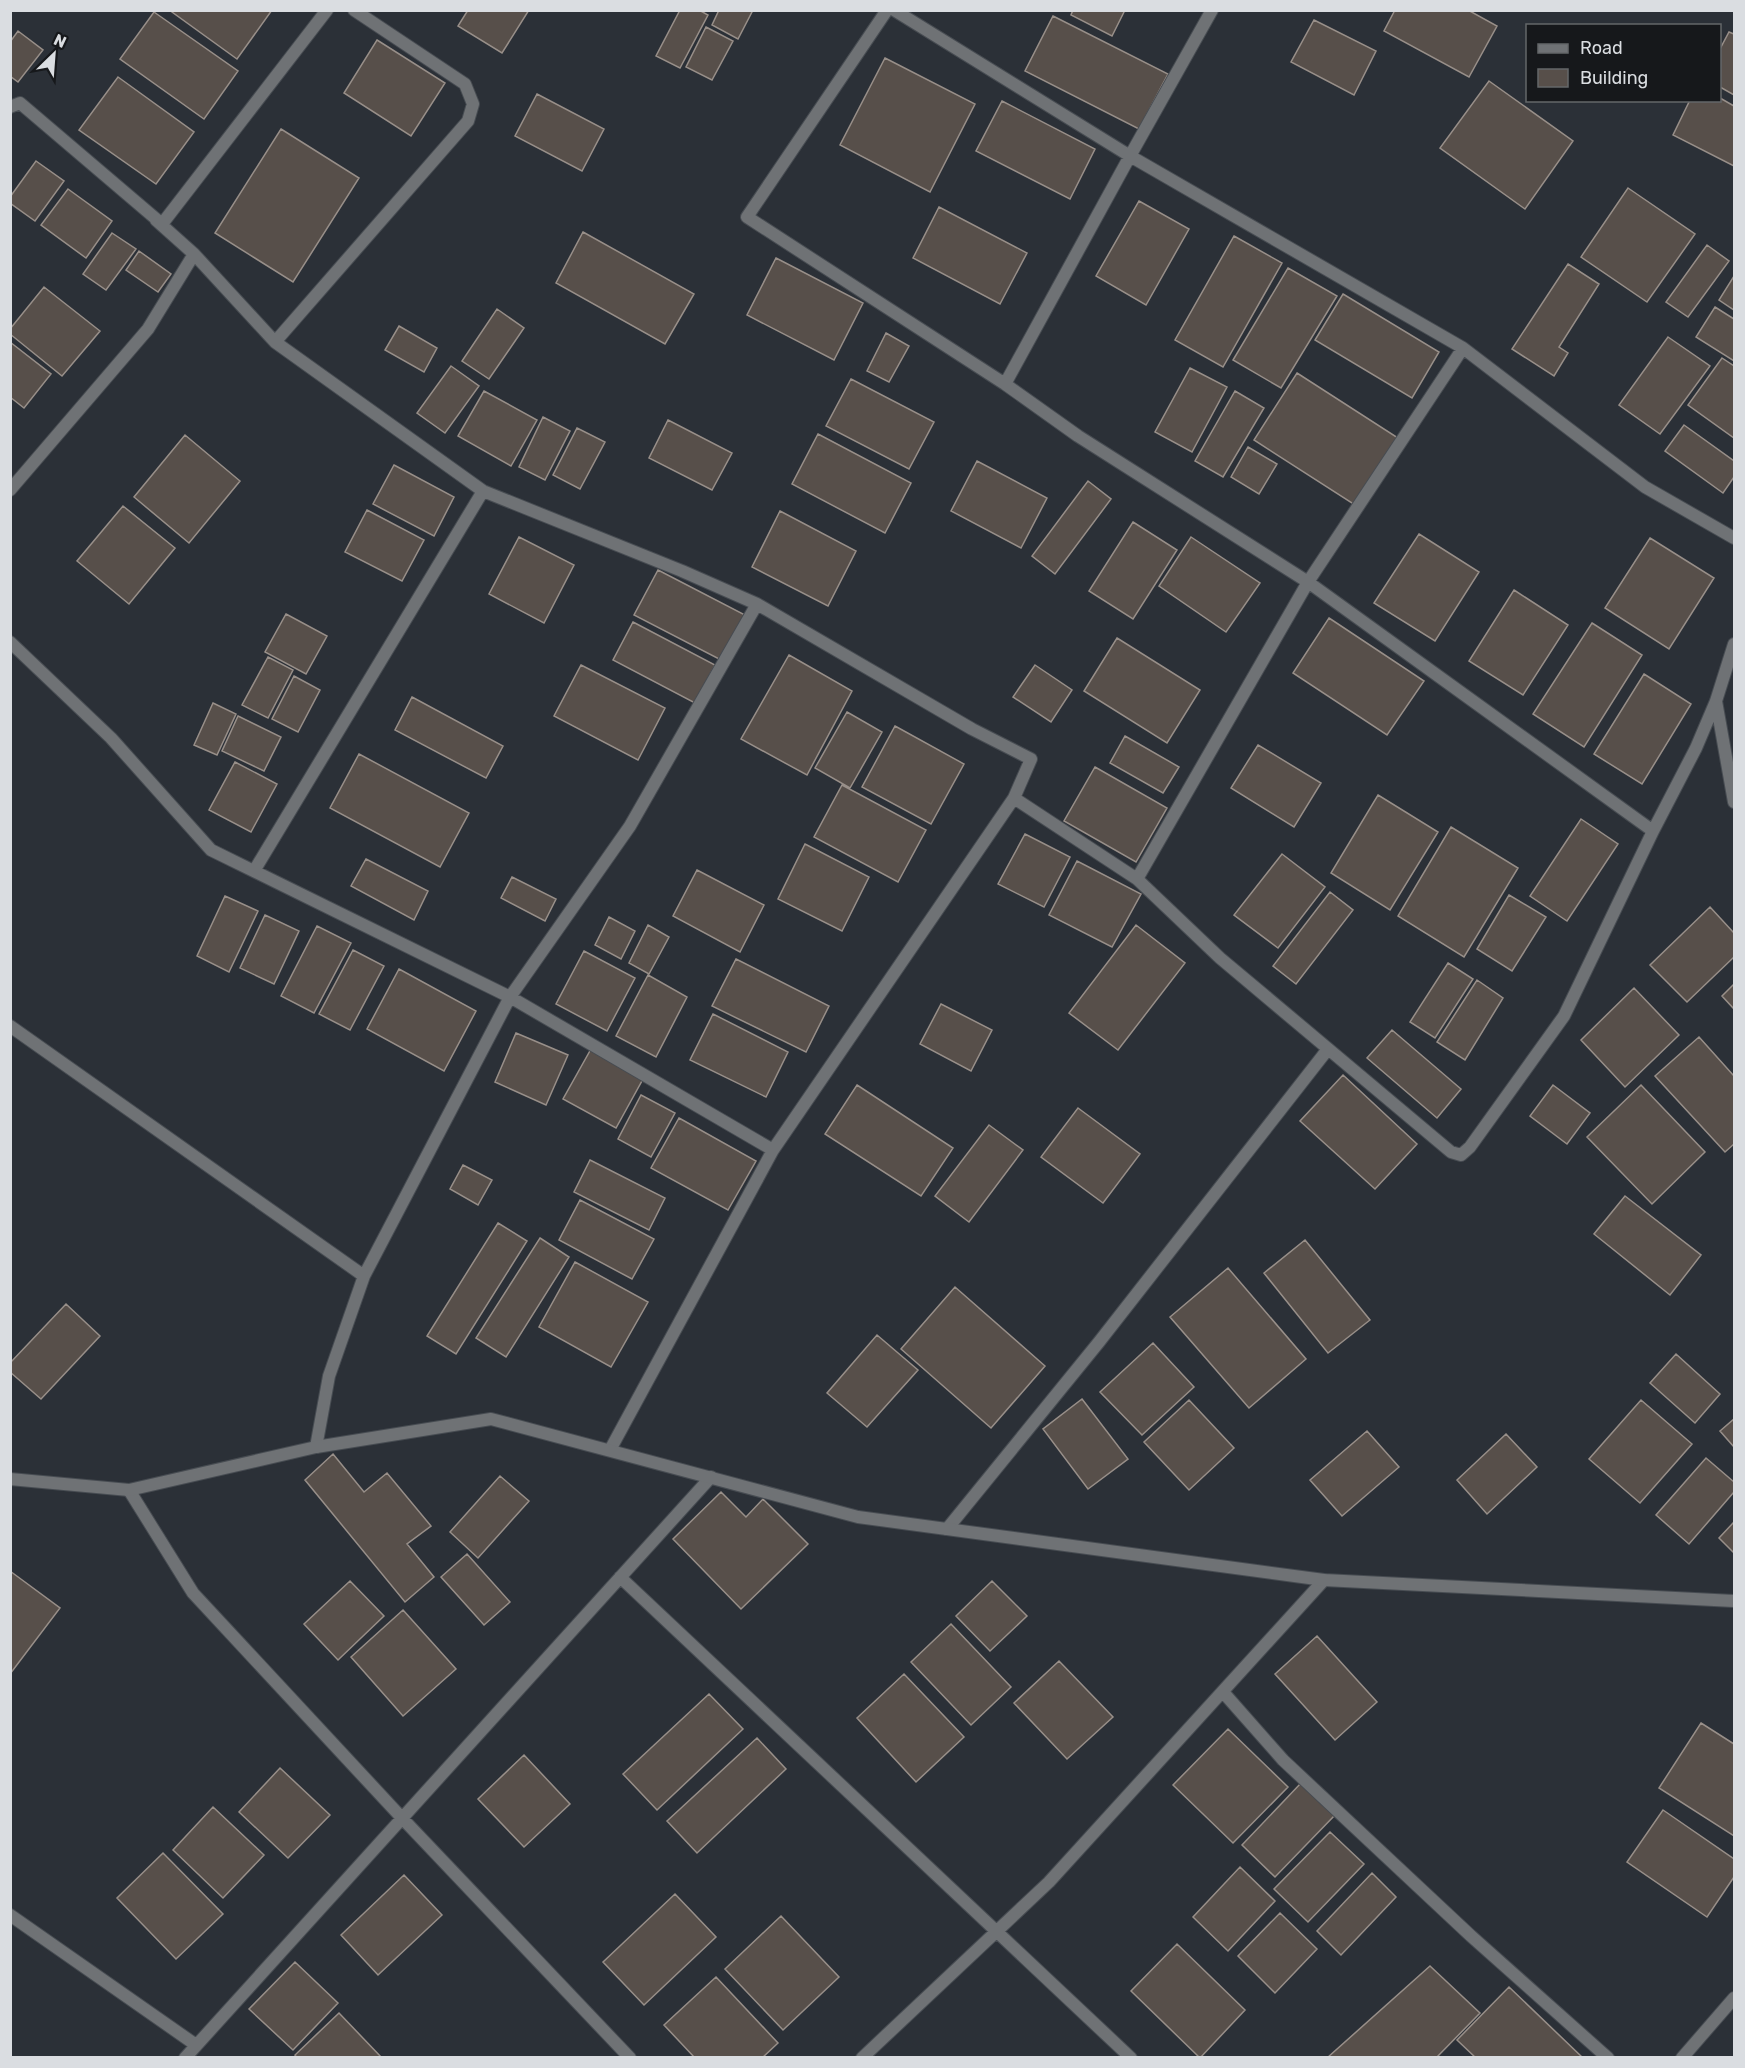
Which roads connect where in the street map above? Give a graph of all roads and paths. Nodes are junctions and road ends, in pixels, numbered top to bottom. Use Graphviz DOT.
graph roads {
  1 [pos="327,10"];
  2 [pos="354,10"];
  3 [pos="887,10"];
  4 [pos="894,10"];
  5 [pos="1212,10"];
  6 [pos="10,107"];
  7 [pos="1130,156"];
  8 [pos="156,220"];
  9 [pos="194,254"];
  10 [pos="275,342"];
  11 [pos="1463,348"];
  12 [pos="1005,384"];
  13 [pos="10,490"];
  14 [pos="483,491"];
  15 [pos="1734,538"];
  16 [pos="1308,582"];
  17 [pos="757,604"];
  18 [pos="10,642"];
  19 [pos="1734,644"];
  20 [pos="1716,701"];
  21 [pos="1014,798"];
  22 [pos="1734,802"];
  23 [pos="1653,831"];
  24 [pos="254,871"];
  25 [pos="1137,879"];
  26 [pos="510,997"];
  27 [pos="10,1026"];
  28 [pos="1328,1048"];
  29 [pos="772,1150"];
  30 [pos="364,1276"];
  31 [pos="316,1447"];
  32 [pos="610,1450"];
  33 [pos="711,1477"];
  34 [pos="10,1479"];
  35 [pos="129,1490"];
  36 [pos="947,1529"];
  37 [pos="620,1577"];
  38 [pos="1324,1581"];
  39 [pos="1734,1601"];
  40 [pos="1223,1692"];
  41 [pos="402,1818"];
  42 [pos="10,1915"];
  43 [pos="997,1931"];
  44 [pos="1734,1998"];
  45 [pos="196,2045"];
  46 [pos="185,2058"];
  47 [pos="630,2058"];
  48 [pos="862,2058"];
  49 [pos="1131,2058"];
  50 [pos="1608,2058"];
  51 [pos="1682,2058"];
  1 -- 8 [label="street"];
  2 -- 10 [label="street"];
  3 -- 12 [label="street"];
  4 -- 7 [label="street"];
  5 -- 7 [label="street"];
  6 -- 8 [label="street"];
  7 -- 11 [label="street"];
  7 -- 12 [label="street"];
  8 -- 9 [label="street"];
  9 -- 10 [label="street"];
  9 -- 13 [label="street"];
  10 -- 14 [label="street"];
  11 -- 15 [label="street"];
  11 -- 16 [label="street"];
  12 -- 16 [label="street"];
  14 -- 17 [label="street"];
  14 -- 24 [label="street"];
  16 -- 23 [label="street"];
  16 -- 25 [label="street"];
  17 -- 21 [label="street"];
  17 -- 26 [label="street"];
  18 -- 24 [label="street"];
  19 -- 20 [label="street"];
  20 -- 22 [label="street"];
  20 -- 23 [label="street"];
  21 -- 25 [label="street"];
  21 -- 29 [label="street"];
  23 -- 28 [label="street"];
  24 -- 26 [label="street"];
  25 -- 28 [label="street"];
  26 -- 29 [label="street"];
  26 -- 30 [label="street"];
  27 -- 30 [label="street"];
  28 -- 36 [label="street"];
  29 -- 32 [label="street"];
  30 -- 31 [label="street"];
  31 -- 32 [label="street"];
  31 -- 35 [label="street"];
  32 -- 33 [label="street"];
  33 -- 36 [label="street"];
  33 -- 37 [label="street"];
  34 -- 35 [label="street"];
  35 -- 41 [label="street"];
  36 -- 38 [label="street"];
  37 -- 41 [label="street"];
  37 -- 43 [label="street"];
  38 -- 39 [label="street"];
  38 -- 40 [label="street"];
  40 -- 43 [label="street"];
  40 -- 50 [label="street"];
  41 -- 45 [label="street"];
  41 -- 47 [label="street"];
  42 -- 45 [label="street"];
  43 -- 48 [label="street"];
  43 -- 49 [label="street"];
  44 -- 51 [label="street"];
  45 -- 46 [label="street"];
}
